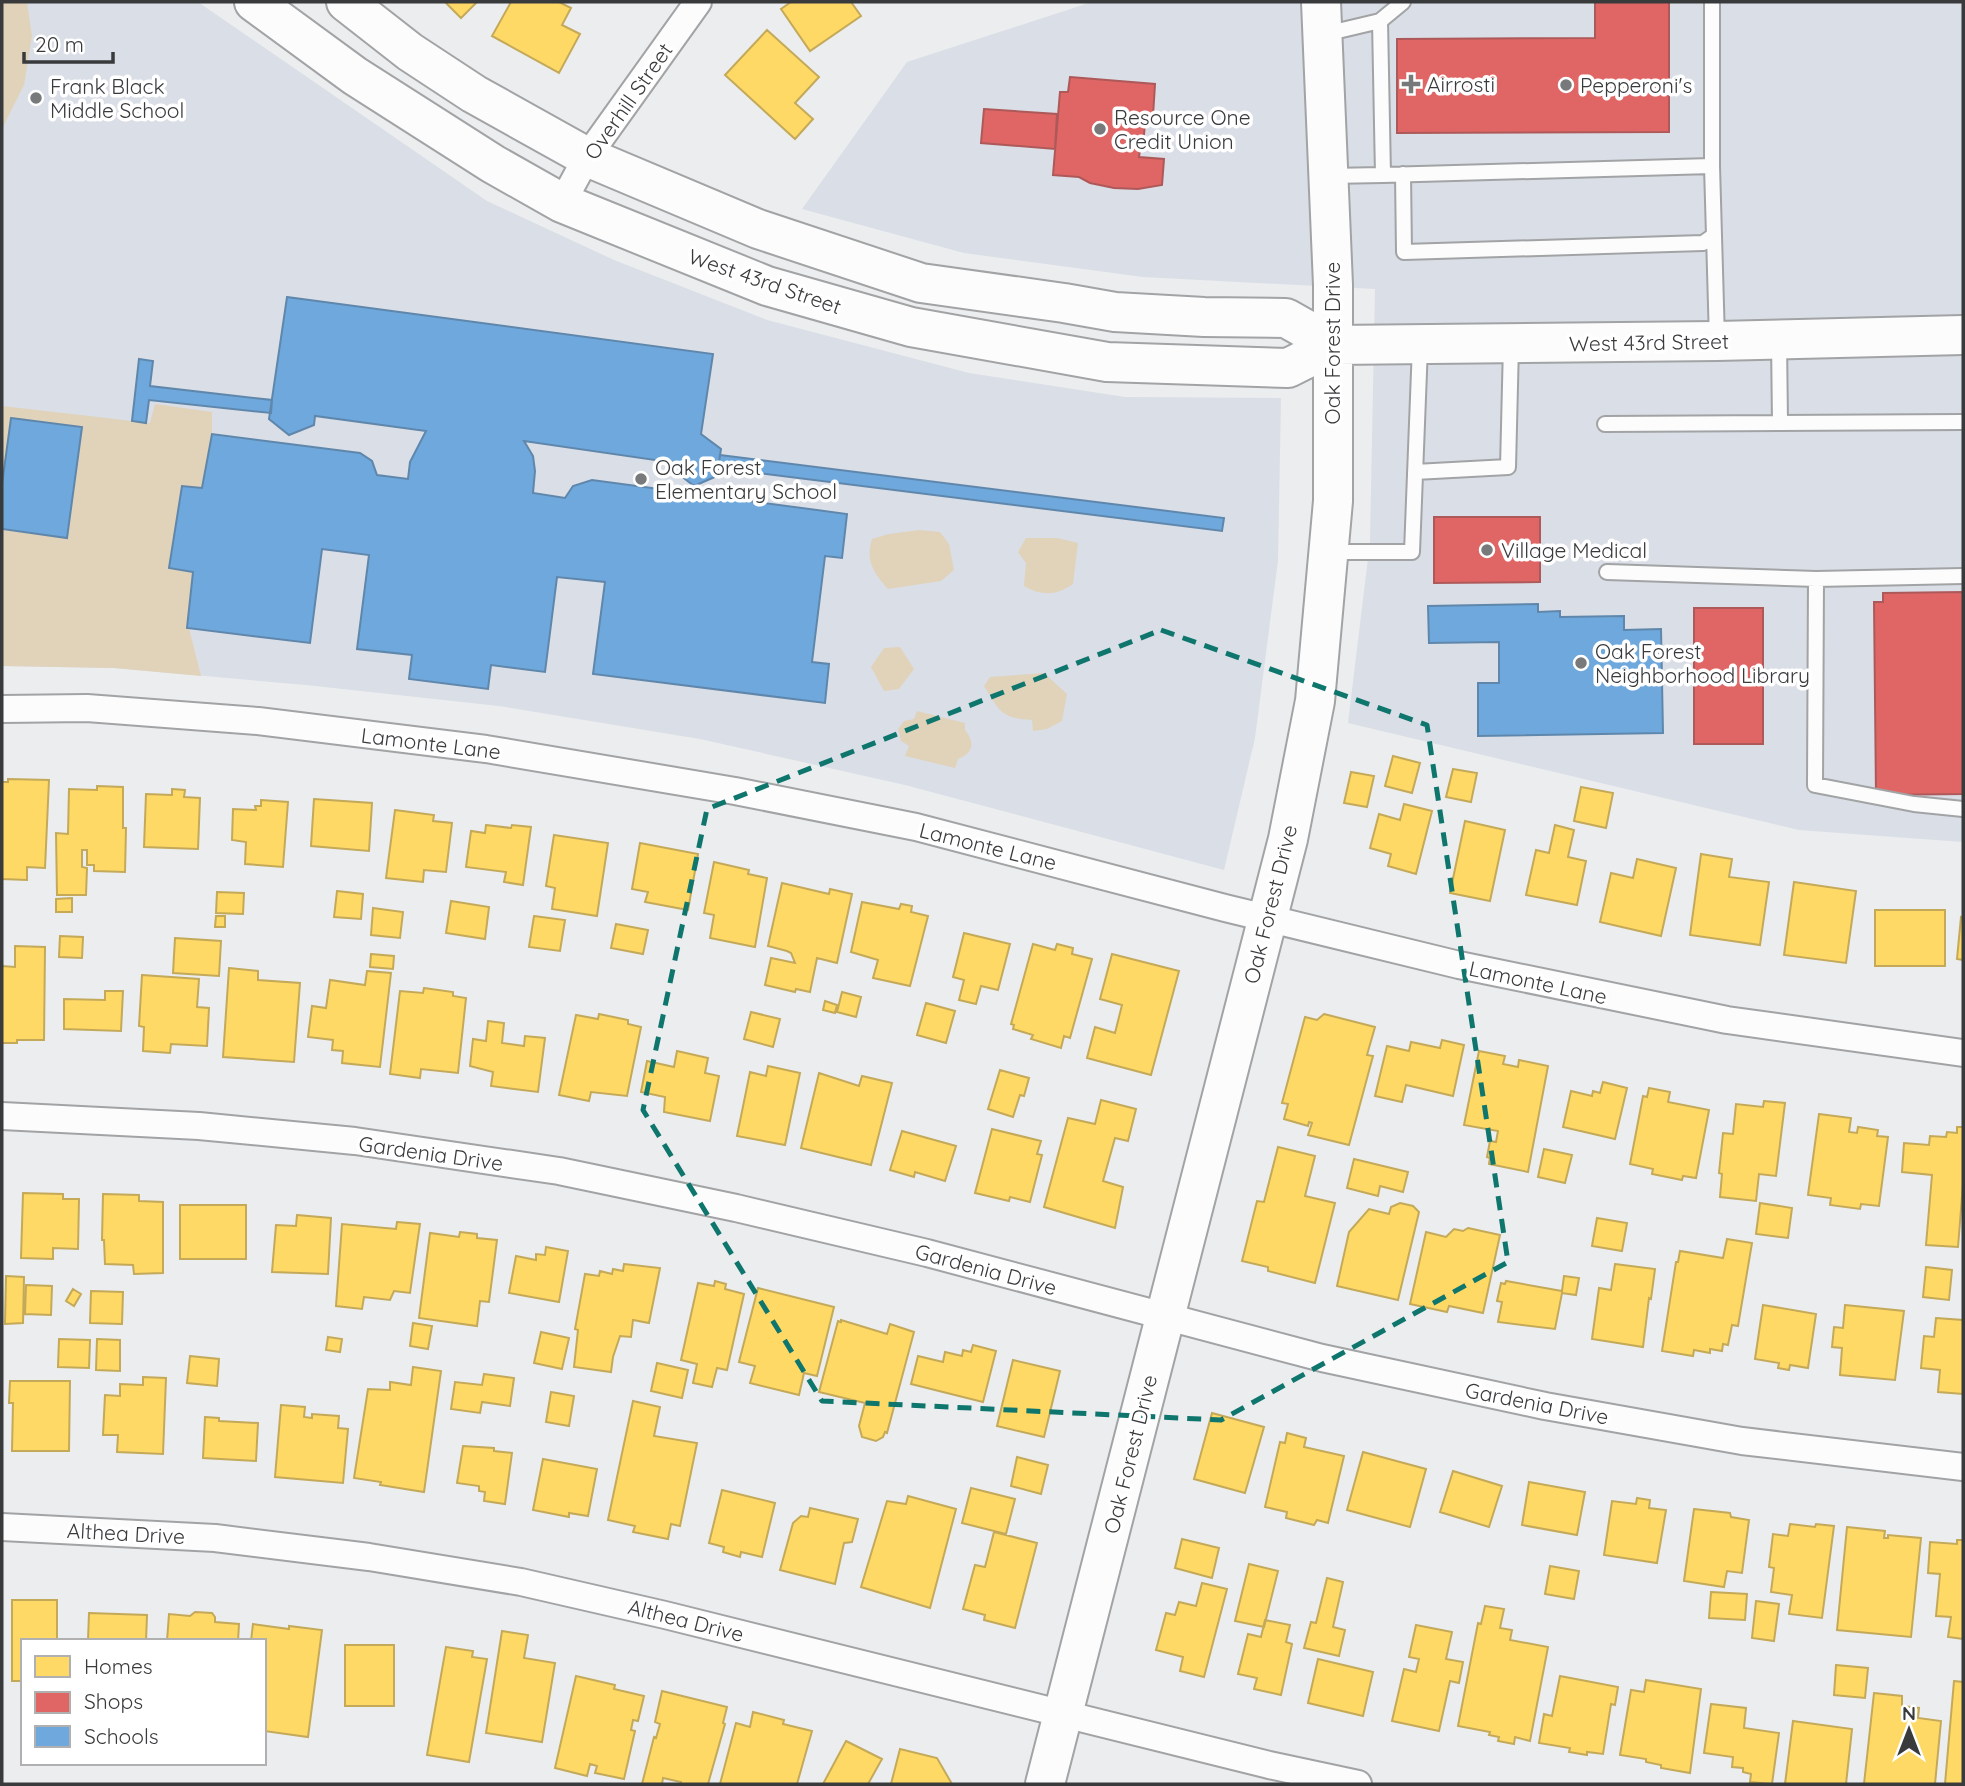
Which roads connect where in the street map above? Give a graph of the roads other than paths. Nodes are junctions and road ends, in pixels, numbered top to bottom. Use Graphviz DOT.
graph roads {
  1 [pos="254,2"];
  2 [pos="346,2"];
  3 [pos="698,2"];
  4 [pos="1403,2"];
  5 [pos="1712,2"];
  6 [pos="1323,18"];
  7 [pos="1380,20"];
  8 [pos="587,158"];
  9 [pos="1712,166"];
  10 [pos="1403,174"];
  11 [pos="1384,175"];
  12 [pos="1329,176"];
  13 [pos="562,203"];
  14 [pos="1713,236"];
  15 [pos="1963,335"];
  16 [pos="1779,340"];
  17 [pos="1717,341"];
  18 [pos="1511,343"];
  19 [pos="1334,345"];
  20 [pos="1420,345"];
  21 [pos="1963,422"];
  22 [pos="1780,423"];
  23 [pos="1605,424"];
  24 [pos="1415,472"];
  25 [pos="1329,552"];
  26 [pos="1607,572"];
  27 [pos="1963,576"];
  28 [pos="1816,579"];
  29 [pos="2,709"];
  30 [pos="1963,809"];
  31 [pos="1267,917"];
  32 [pos="1963,1053"];
  33 [pos="2,1116"];
  34 [pos="1166,1316"];
  35 [pos="1963,1467"];
  36 [pos="2,1527"];
  37 [pos="1063,1715"];
  38 [pos="1045,1784"];
  39 [pos="1358,1784"];
  1 -- 13 [label="main road, West 43rd Street"];
  2 -- 8 [label="main road, West 43rd Street"];
  3 -- 8 [label="street, Overhill Street"];
  4 -- 7 [label="lane"];
  5 -- 9 [label="lane"];
  6 -- 7 [label="lane"];
  6 -- 12 [label="main road, Oak Forest Drive"];
  7 -- 11 [label="lane"];
  8 -- 13 [label="street, Overhill Street"];
  8 -- 19 [label="main road, West 43rd Street"];
  9 -- 10 [label="lane"];
  9 -- 14 [label="lane"];
  10 -- 11 [label="lane"];
  10 -- 14 [label="lane"];
  11 -- 12 [label="lane"];
  12 -- 19 [label="main road, Oak Forest Drive"];
  13 -- 19 [label="main road, West 43rd Street"];
  14 -- 17 [label="lane"];
  15 -- 16 [label="main road, West 43rd Street"];
  16 -- 17 [label="main road, West 43rd Street"];
  16 -- 22 [label="lane"];
  17 -- 18 [label="main road, West 43rd Street"];
  18 -- 20 [label="main road, West 43rd Street"];
  18 -- 24 [label="lane"];
  19 -- 20 [label="main road, West 43rd Street"];
  19 -- 25 [label="main road, Oak Forest Drive"];
  20 -- 24 [label="lane"];
  21 -- 22 [label="lane"];
  22 -- 23 [label="lane"];
  24 -- 25 [label="lane"];
  25 -- 31 [label="main road, Oak Forest Drive"];
  26 -- 28 [label="lane"];
  27 -- 28 [label="lane"];
  28 -- 30 [label="lane"];
  29 -- 31 [label="street, Lamonte Lane"];
  31 -- 32 [label="street, Lamonte Lane"];
  31 -- 34 [label="main road, Oak Forest Drive"];
  33 -- 34 [label="street, Gardenia Drive"];
  34 -- 35 [label="street, Gardenia Drive"];
  34 -- 37 [label="main road, Oak Forest Drive"];
  36 -- 37 [label="street, Althea Drive"];
  37 -- 38 [label="main road, Oak Forest Drive"];
  37 -- 39 [label="street, Althea Drive"];
}
